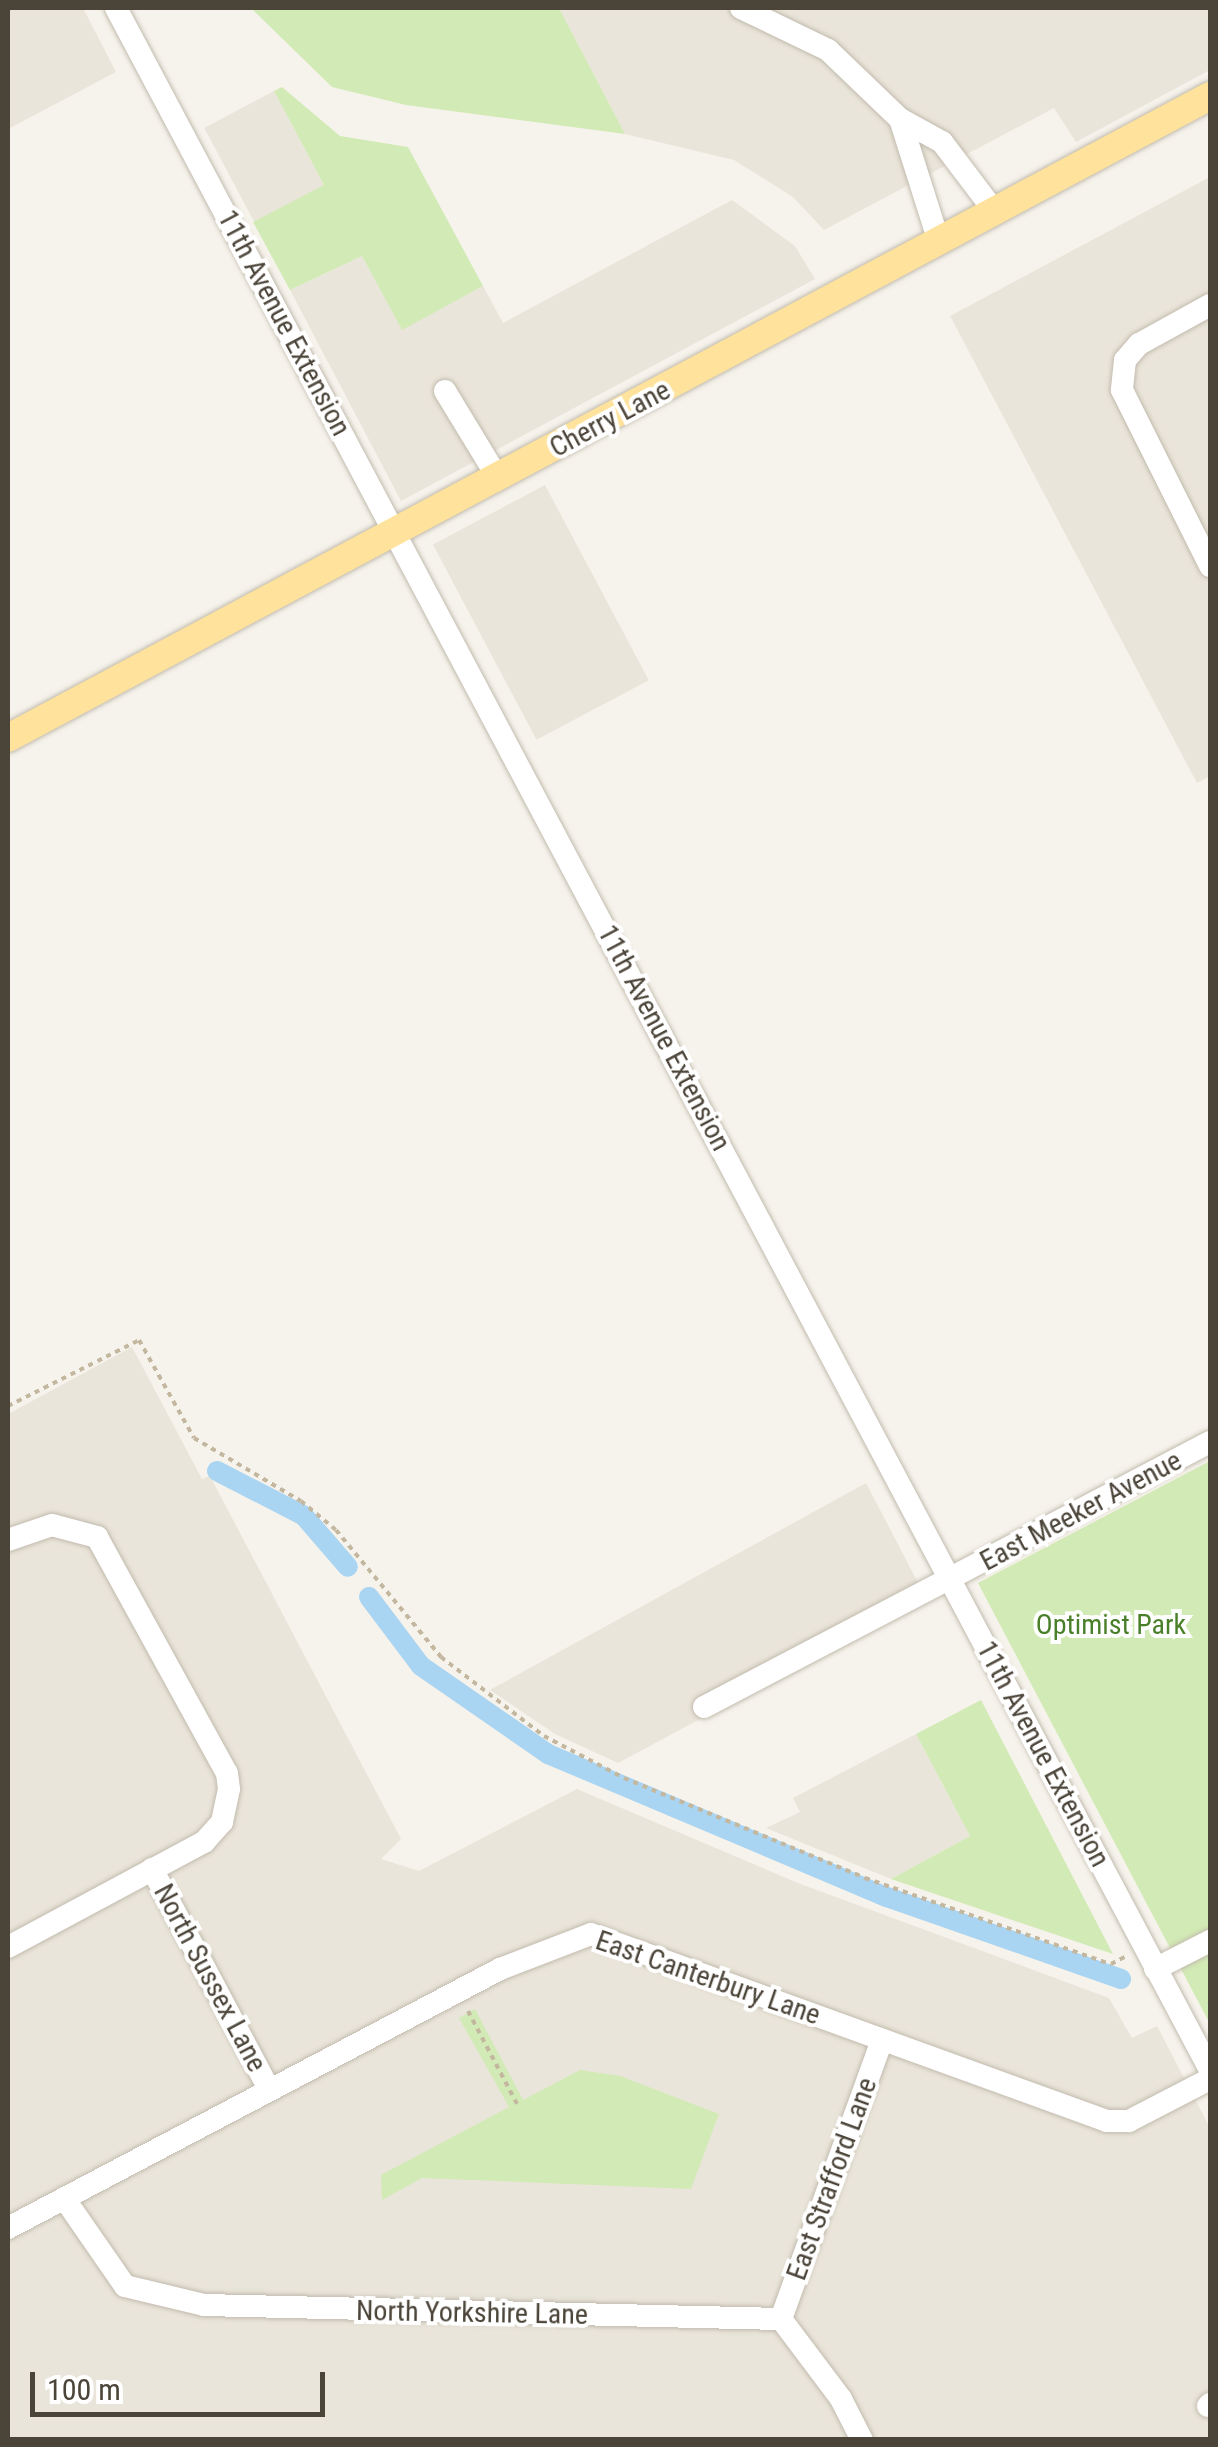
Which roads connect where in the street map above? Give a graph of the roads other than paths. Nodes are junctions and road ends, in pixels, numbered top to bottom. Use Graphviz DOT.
graph roads {
  1 [pos="116,8"];
  2 [pos="742,8"];
  3 [pos="1210,96"];
  4 [pos="900,120"];
  5 [pos="996,212"];
  6 [pos="939,242"];
  7 [pos="1210,305"];
  8 [pos="445,390"];
  9 [pos="498,478"];
  10 [pos="396,533"];
  11 [pos="1210,566"];
  12 [pos="8,738"];
  13 [pos="1210,1442"];
  14 [pos="8,1540"];
  15 [pos="952,1581"];
  16 [pos="704,1706"];
  17 [pos="152,1869"];
  18 [pos="1210,1941"];
  19 [pos="8,1947"];
  20 [pos="1155,1969"];
  21 [pos="882,2040"];
  22 [pos="1210,2070"];
  23 [pos="1210,2079"];
  24 [pos="268,2087"];
  25 [pos="64,2198"];
  26 [pos="8,2228"];
  27 [pos="781,2318"];
  28 [pos="862,2440"];
  1 -- 10 [label="street, 11th Avenue Extension"];
  2 -- 4 [label="street"];
  3 -- 5 [label="main road, Cherry Lane"];
  4 -- 5 [label="street"];
  4 -- 6 [label="street"];
  5 -- 6 [label="main road, Cherry Lane"];
  6 -- 9 [label="main road, Cherry Lane"];
  7 -- 11 [label="street"];
  8 -- 9 [label="street"];
  9 -- 10 [label="main road, Cherry Lane"];
  10 -- 12 [label="main road, Cherry Lane"];
  10 -- 15 [label="street, 11th Avenue Extension"];
  13 -- 15 [label="street, East Meeker Avenue"];
  14 -- 17 [label="street"];
  15 -- 16 [label="street, East Meeker Avenue"];
  15 -- 20 [label="street, 11th Avenue Extension"];
  17 -- 19 [label="street"];
  17 -- 24 [label="street, North Sussex Lane"];
  18 -- 20 [label="street"];
  20 -- 22 [label="street, 11th Avenue Extension"];
  21 -- 23 [label="street, East Canterbury Lane"];
  21 -- 24 [label="street, East Canterbury Lane"];
  21 -- 27 [label="street, East Strafford Lane"];
  24 -- 25 [label="street, East Canterbury Lane"];
  25 -- 26 [label="street, East Canterbury Lane"];
  25 -- 27 [label="street, North Yorkshire Lane"];
  27 -- 28 [label="street"];
}
